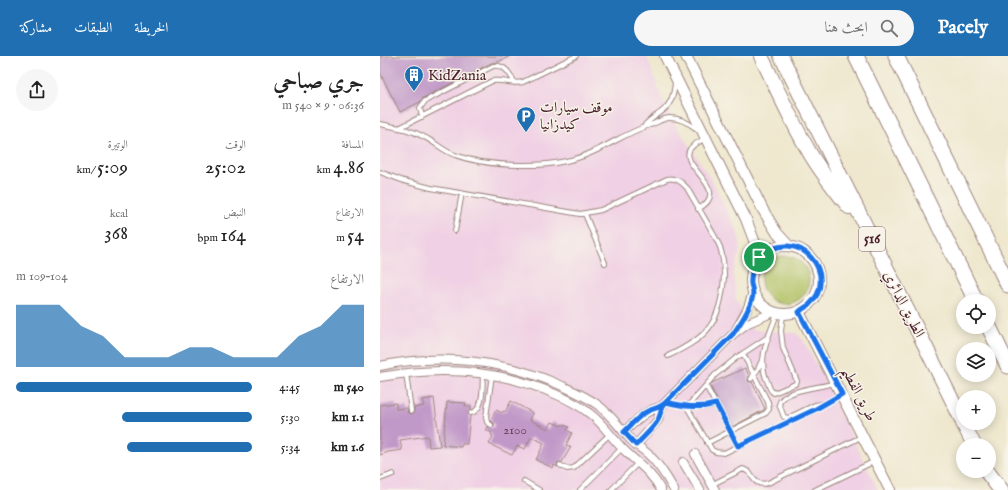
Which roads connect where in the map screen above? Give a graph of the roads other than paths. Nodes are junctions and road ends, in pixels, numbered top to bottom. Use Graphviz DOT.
graph roads {
  1 [pos="576,56"];
  2 [pos="665,56"];
  3 [pos="686,56"];
  4 [pos="761,56"];
  5 [pos="781,56"];
  6 [pos="856,56"];
  7 [pos="896,56"];
  8 [pos="571,57"];
  9 [pos="675,79"];
  10 [pos="515,83"];
  11 [pos="422,117"];
  12 [pos="380,124"];
  13 [pos="645,126"];
  14 [pos="399,128"];
  15 [pos="704,135"];
  16 [pos="380,172"];
  17 [pos="462,193"];
  18 [pos="698,209"];
  19 [pos="585,214"];
  20 [pos="864,225"];
  21 [pos="455,232"];
  22 [pos="788,245"];
  23 [pos="759,257"];
  24 [pos="605,263"];
  25 [pos="1008,285"];
  26 [pos="753,293"];
  27 [pos="973,294"];
  28 [pos="799,312"];
  29 [pos="778,314"];
  30 [pos="733,334"];
  31 [pos="992,334"];
  32 [pos="768,337"];
  33 [pos="743,354"];
  34 [pos="668,356"];
  35 [pos="763,358"];
  36 [pos="380,366"];
  37 [pos="1008,366"];
  38 [pos="522,371"];
  39 [pos="406,373"];
  40 [pos="483,373"];
  41 [pos="492,374"];
  42 [pos="754,375"];
  43 [pos="380,377"];
  44 [pos="751,379"];
  45 [pos="520,381"];
  46 [pos="836,382"];
  47 [pos="706,386"];
  48 [pos="842,394"];
  49 [pos="717,404"];
  50 [pos="823,404"];
  51 [pos="664,405"];
  52 [pos="687,407"];
  53 [pos="956,409"];
  54 [pos="411,411"];
  55 [pos="470,413"];
  56 [pos="492,424"];
  57 [pos="730,431"];
  58 [pos="624,432"];
  59 [pos="610,434"];
  60 [pos="863,436"];
  61 [pos="707,442"];
  62 [pos="636,445"];
  63 [pos="738,446"];
  64 [pos="622,448"];
  65 [pos="695,454"];
  66 [pos="876,461"];
  67 [pos="639,462"];
  68 [pos="683,462"];
  69 [pos="560,465"];
  70 [pos="393,474"];
  71 [pos="991,478"];
  72 [pos="992,478"];
  73 [pos="380,480"];
  74 [pos="524,481"];
  75 [pos="714,487"];
  76 [pos="539,490"];
  77 [pos="580,490"];
  78 [pos="611,490"];
  79 [pos="661,490"];
  80 [pos="674,490"];
  81 [pos="700,490"];
  82 [pos="815,490"];
  83 [pos="890,490"];
  84 [pos="996,490"];
  85 [pos="1001,490"];
  1 -- 8 [label="lane"];
  2 -- 9 [label="street"];
  3 -- 22 [label="street"];
  4 -- 20 [label="highway"];
  5 -- 20 [label="highway, الطريق الدائري / 516"];
  6 -- 27 [label="highway"];
  7 -- 25 [label="highway"];
  8 -- 10 [label="lane"];
  9 -- 13 [label="lane"];
  9 -- 15 [label="street"];
  10 -- 11 [label="lane"];
  10 -- 11 [label="lane"];
  11 -- 14 [label="lane"];
  12 -- 14 [label="lane"];
  13 -- 14 [label="lane"];
  13 -- 15 [label="lane"];
  15 -- 18 [label="lane"];
  15 -- 23 [label="street"];
  16 -- 17 [label="lane"];
  17 -- 19 [label="lane"];
  17 -- 21 [label="lane"];
  18 -- 19 [label="lane"];
  18 -- 34 [label="lane"];
  19 -- 24 [label="lane"];
  20 -- 53 [label="highway, الطريق الدائري / 516"];
  22 -- 23 [label="street"];
  22 -- 28 [label="street"];
  23 -- 26 [label="street"];
  26 -- 29 [label="street"];
  26 -- 30 [label="street"];
  28 -- 29 [label="street"];
  28 -- 46 [label="street, طريق الفطيم"];
  29 -- 30 [label="street"];
  29 -- 32 [label="lane"];
  29 -- 35 [label="lane"];
  30 -- 51 [label="street"];
  31 -- 37 [label="highway"];
  32 -- 33 [label="lane"];
  32 -- 35 [label="lane"];
  33 -- 42 [label="lane"];
  33 -- 47 [label="lane"];
  35 -- 42 [label="lane"];
  36 -- 38 [label="street"];
  38 -- 45 [label="street"];
  38 -- 58 [label="street"];
  39 -- 40 [label="street"];
  39 -- 43 [label="street"];
  39 -- 54 [label="lane"];
  40 -- 41 [label="street"];
  40 -- 55 [label="lane"];
  41 -- 45 [label="street"];
  41 -- 56 [label="lane"];
  42 -- 44 [label="lane"];
  42 -- 57 [label="lane"];
  45 -- 59 [label="street"];
  46 -- 48 [label="street, طريق الفطيم"];
  46 -- 50 [label="lane"];
  47 -- 49 [label="lane"];
  47 -- 52 [label="lane"];
  48 -- 50 [label="lane"];
  48 -- 60 [label="street, طريق الفطيم"];
  49 -- 52 [label="lane"];
  49 -- 57 [label="lane"];
  50 -- 63 [label="lane"];
  51 -- 52 [label="lane"];
  51 -- 58 [label="street"];
  51 -- 62 [label="street"];
  52 -- 61 [label="lane"];
  57 -- 61 [label="lane"];
  57 -- 63 [label="lane"];
  58 -- 62 [label="street"];
  59 -- 64 [label="street"];
  59 -- 69 [label="lane"];
  60 -- 66 [label="street, طريق الفطيم"];
  60 -- 75 [label="lane"];
  61 -- 63 [label="lane"];
  62 -- 80 [label="street"];
  64 -- 67 [label="street"];
  64 -- 77 [label="lane"];
  65 -- 75 [label="street"];
  66 -- 82 [label="lane"];
  66 -- 83 [label="street, طريق الفطيم"];
  67 -- 78 [label="lane"];
  67 -- 79 [label="street"];
  68 -- 81 [label="street"];
  70 -- 73 [label="lane"];
  71 -- 84 [label="highway"];
  72 -- 85 [label="highway"];
  74 -- 76 [label="lane"];
}
